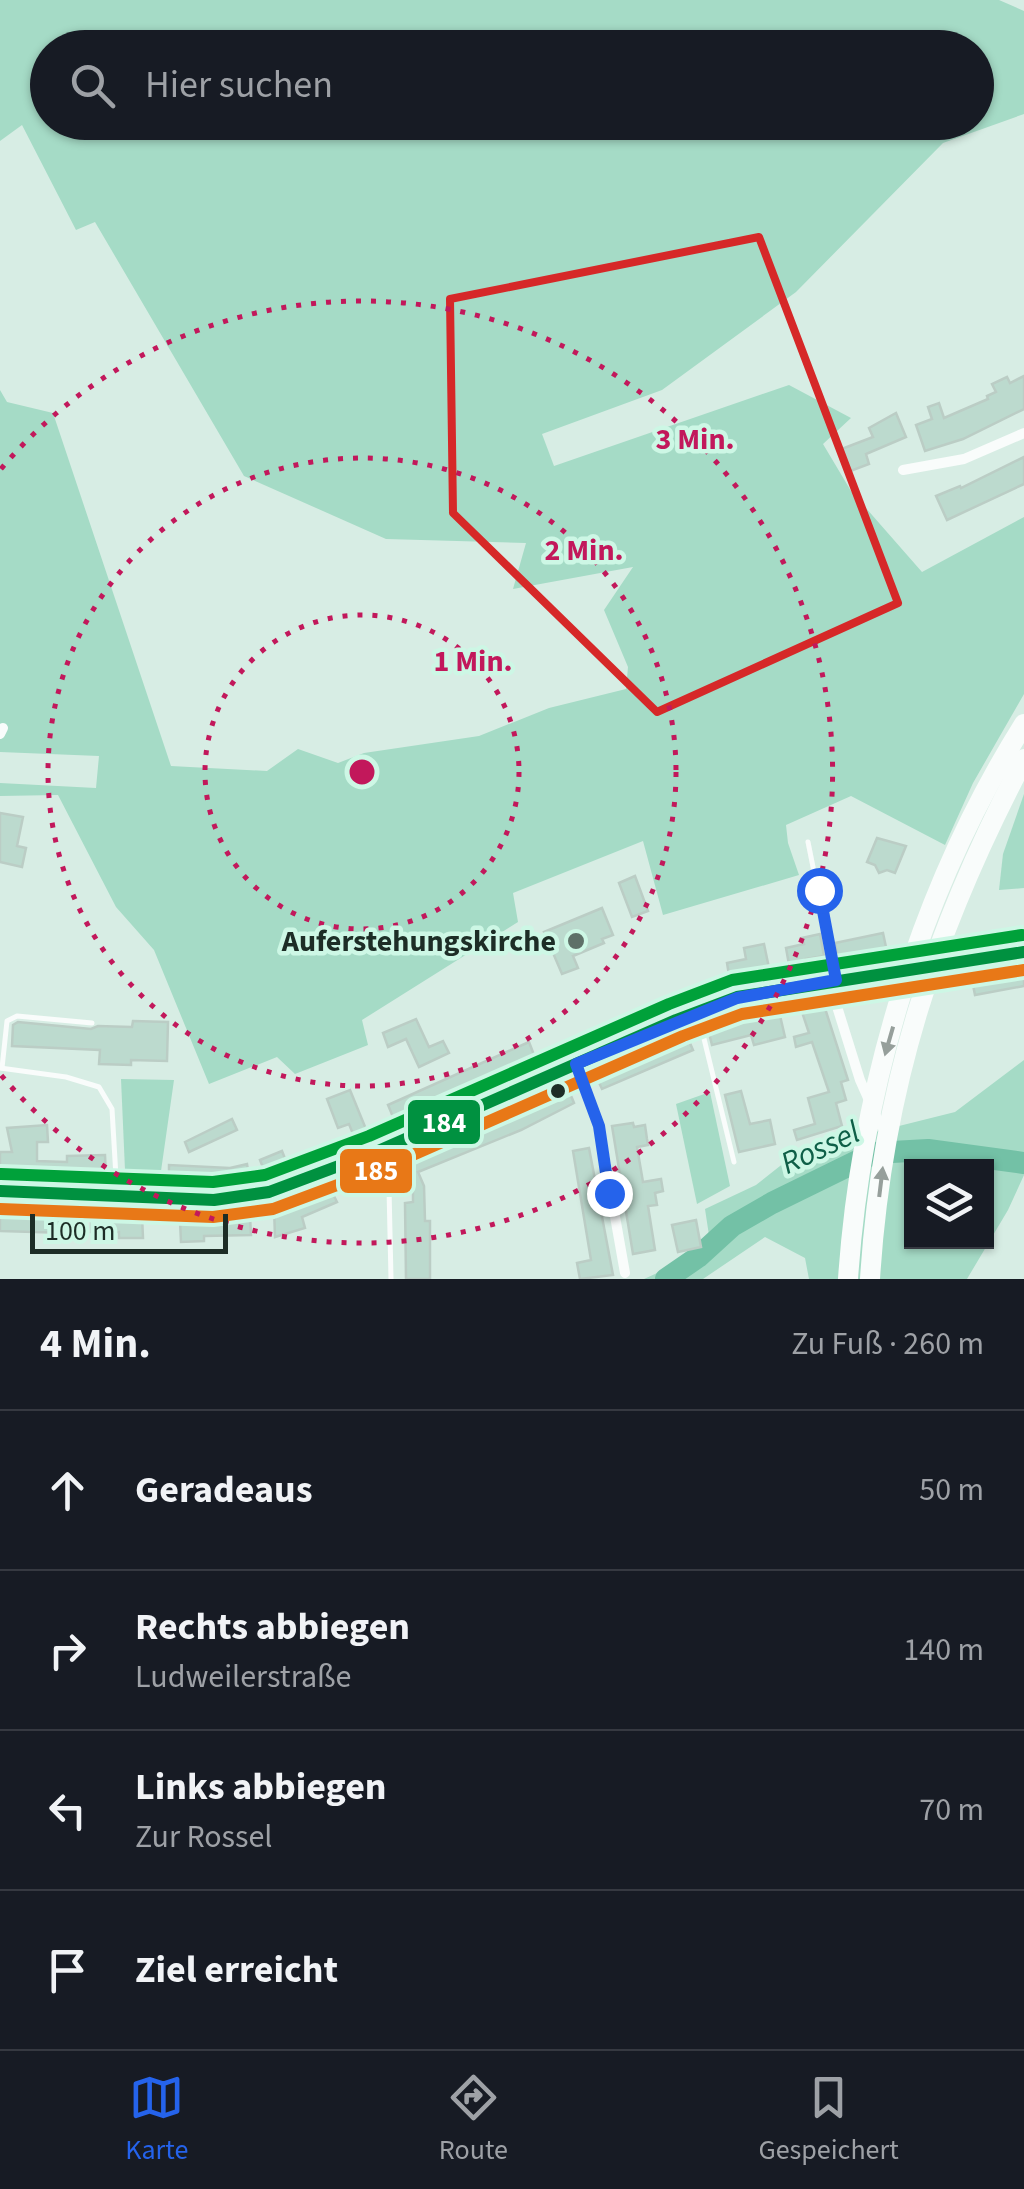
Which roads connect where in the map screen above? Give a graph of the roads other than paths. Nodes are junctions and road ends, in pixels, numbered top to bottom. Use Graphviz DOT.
graph roads {
  1 [pos="1024,433"];
  2 [pos="903,470"];
  3 [pos="1024,724"];
  4 [pos="1024,758"];
  5 [pos="808,842"];
  6 [pos="964,854"];
  7 [pos="1024,952"];
  8 [pos="832,980"];
  9 [pos="698,1012"];
  10 [pos="92,1024"];
  11 [pos="576,1064"];
  12 [pos="1,1068"];
  13 [pos="880,1125"];
  14 [pos="376,1152"];
  15 [pos="734,1162"];
  16 [pos="0,1191"];
  17 [pos="117,1195"];
  18 [pos="625,1274"];
  19 [pos="390,1279"];
  20 [pos="848,1279"];
  21 [pos="870,1279"];
  1 -- 2 [label="street"];
  3 -- 6 [label="highway"];
  4 -- 6 [label="highway"];
  5 -- 8 [label="lane"];
  6 -- 20 [label="highway, one-way"];
  21 -- 6 [label="highway, one-way"];
  7 -- 8 [label="main road"];
  8 -- 9 [label="main road"];
  8 -- 13 [label="street"];
  9 -- 11 [label="main road"];
  9 -- 15 [label="lane"];
  10 -- 12 [label="lane"];
  11 -- 14 [label="main road"];
  11 -- 18 [label="street"];
  12 -- 17 [label="lane"];
  14 -- 17 [label="main road"];
  14 -- 19 [label="lane"];
  16 -- 17 [label="main road"];
}
